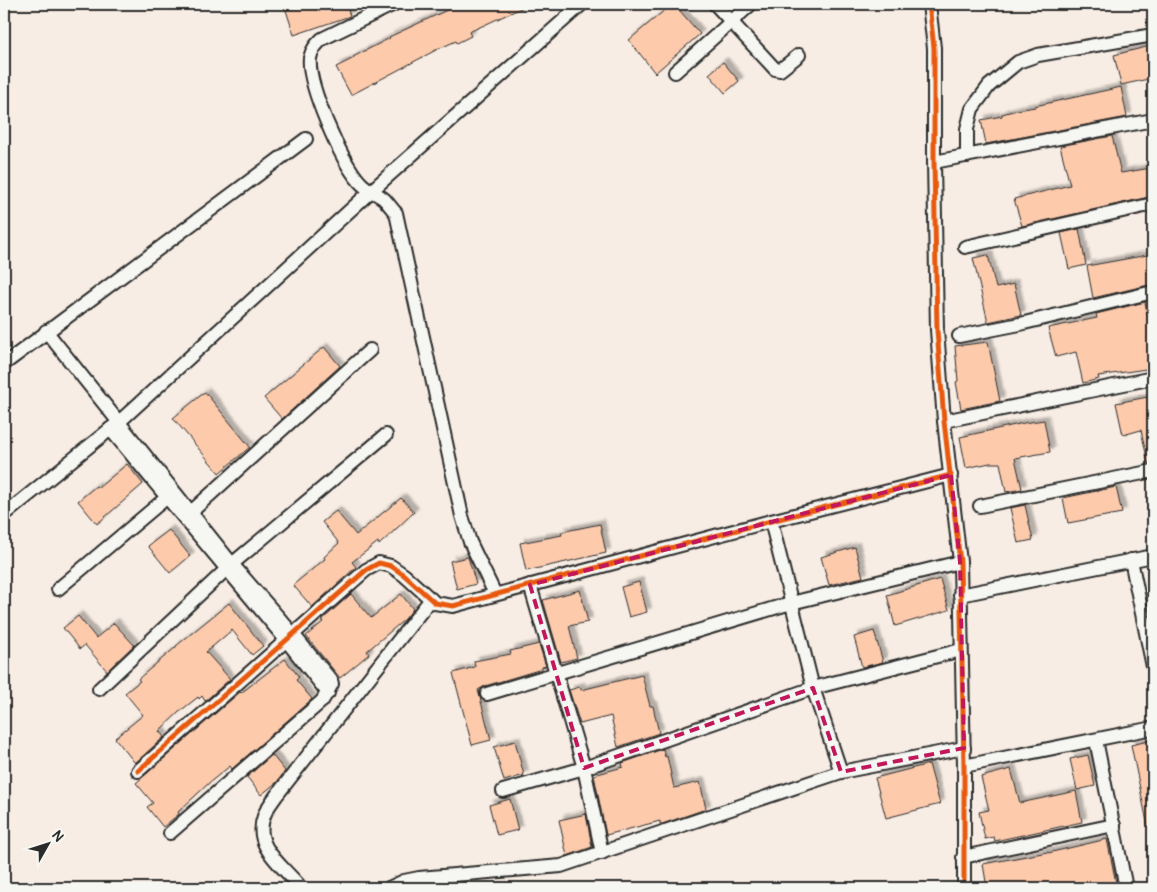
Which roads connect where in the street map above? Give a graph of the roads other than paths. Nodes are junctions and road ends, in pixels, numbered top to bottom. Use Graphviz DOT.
graph roads {
  1 [pos="394,4"];
  2 [pos="582,4"];
  3 [pos="716,4"];
  4 [pos="752,4"];
  5 [pos="929,4"];
  6 [pos="731,21"];
  7 [pos="1153,36"];
  8 [pos="799,55"];
  9 [pos="675,72"];
  10 [pos="1153,120"];
  11 [pos="306,139"];
  12 [pos="967,156"];
  13 [pos="934,162"];
  14 [pos="370,192"];
  15 [pos="1153,204"];
  16 [pos="965,246"];
  17 [pos="1153,292"];
  18 [pos="46,331"];
  19 [pos="958,336"];
  20 [pos="370,350"];
  21 [pos="4,364"];
  22 [pos="1153,378"];
  23 [pos="944,421"];
  24 [pos="115,425"];
  25 [pos="386,435"];
  26 [pos="1153,471"];
  27 [pos="951,475"];
  28 [pos="170,494"];
  29 [pos="980,506"];
  30 [pos="191,512"];
  31 [pos="4,515"];
  32 [pos="772,521"];
  33 [pos="1153,556"];
  34 [pos="1131,560"];
  35 [pos="960,562"];
  36 [pos="229,567"];
  37 [pos="530,585"];
  38 [pos="58,590"];
  39 [pos="494,594"];
  40 [pos="960,595"];
  41 [pos="431,599"];
  42 [pos="791,603"];
  43 [pos="290,637"];
  44 [pos="1151,644"];
  45 [pos="962,650"];
  46 [pos="1153,667"];
  47 [pos="556,672"];
  48 [pos="813,688"];
  49 [pos="99,689"];
  50 [pos="487,694"];
  51 [pos="1153,728"];
  52 [pos="1096,740"];
  53 [pos="964,748"];
  54 [pos="964,766"];
  55 [pos="584,768"];
  56 [pos="138,771"];
  57 [pos="841,772"];
  58 [pos="503,791"];
  59 [pos="1114,824"];
  60 [pos="170,833"];
  61 [pos="602,853"];
  62 [pos="963,857"];
  63 [pos="301,888"];
  64 [pos="389,888"];
  65 [pos="964,888"];
  66 [pos="1126,888"];
  1 -- 14 [label="street"];
  2 -- 14 [label="street"];
  3 -- 6 [label="street"];
  4 -- 6 [label="street"];
  5 -- 13 [label="street"];
  6 -- 8 [label="street"];
  6 -- 9 [label="street"];
  7 -- 12 [label="street"];
  10 -- 12 [label="street"];
  11 -- 18 [label="street"];
  12 -- 13 [label="street"];
  13 -- 23 [label="street"];
  14 -- 24 [label="street"];
  14 -- 39 [label="street"];
  15 -- 16 [label="street"];
  17 -- 19 [label="street"];
  18 -- 21 [label="street"];
  18 -- 24 [label="street"];
  20 -- 30 [label="street"];
  22 -- 23 [label="street"];
  23 -- 27 [label="street"];
  24 -- 28 [label="street"];
  24 -- 31 [label="street"];
  25 -- 36 [label="street"];
  26 -- 29 [label="street"];
  27 -- 32 [label="street"];
  27 -- 35 [label="street"];
  28 -- 30 [label="street"];
  28 -- 36 [label="street"];
  28 -- 38 [label="street"];
  30 -- 36 [label="street"];
  32 -- 37 [label="street"];
  32 -- 42 [label="street"];
  33 -- 34 [label="street"];
  34 -- 40 [label="street"];
  34 -- 44 [label="street"];
  35 -- 40 [label="street"];
  35 -- 42 [label="street"];
  36 -- 43 [label="street"];
  36 -- 49 [label="street"];
  37 -- 39 [label="street"];
  37 -- 47 [label="street"];
  39 -- 41 [label="street"];
  40 -- 45 [label="street"];
  41 -- 43 [label="street"];
  41 -- 63 [label="street"];
  42 -- 47 [label="street"];
  42 -- 48 [label="street"];
  43 -- 56 [label="street"];
  43 -- 60 [label="street"];
  44 -- 46 [label="street"];
  45 -- 48 [label="street"];
  45 -- 53 [label="street"];
  47 -- 50 [label="street"];
  47 -- 55 [label="street"];
  48 -- 55 [label="street"];
  48 -- 57 [label="street"];
  51 -- 52 [label="street"];
  52 -- 54 [label="street"];
  52 -- 59 [label="street"];
  53 -- 54 [label="street"];
  53 -- 57 [label="street"];
  54 -- 62 [label="street"];
  55 -- 58 [label="street"];
  55 -- 61 [label="street"];
  57 -- 61 [label="street"];
  59 -- 62 [label="street"];
  59 -- 66 [label="street"];
  61 -- 64 [label="street"];
  62 -- 65 [label="street"];
}
